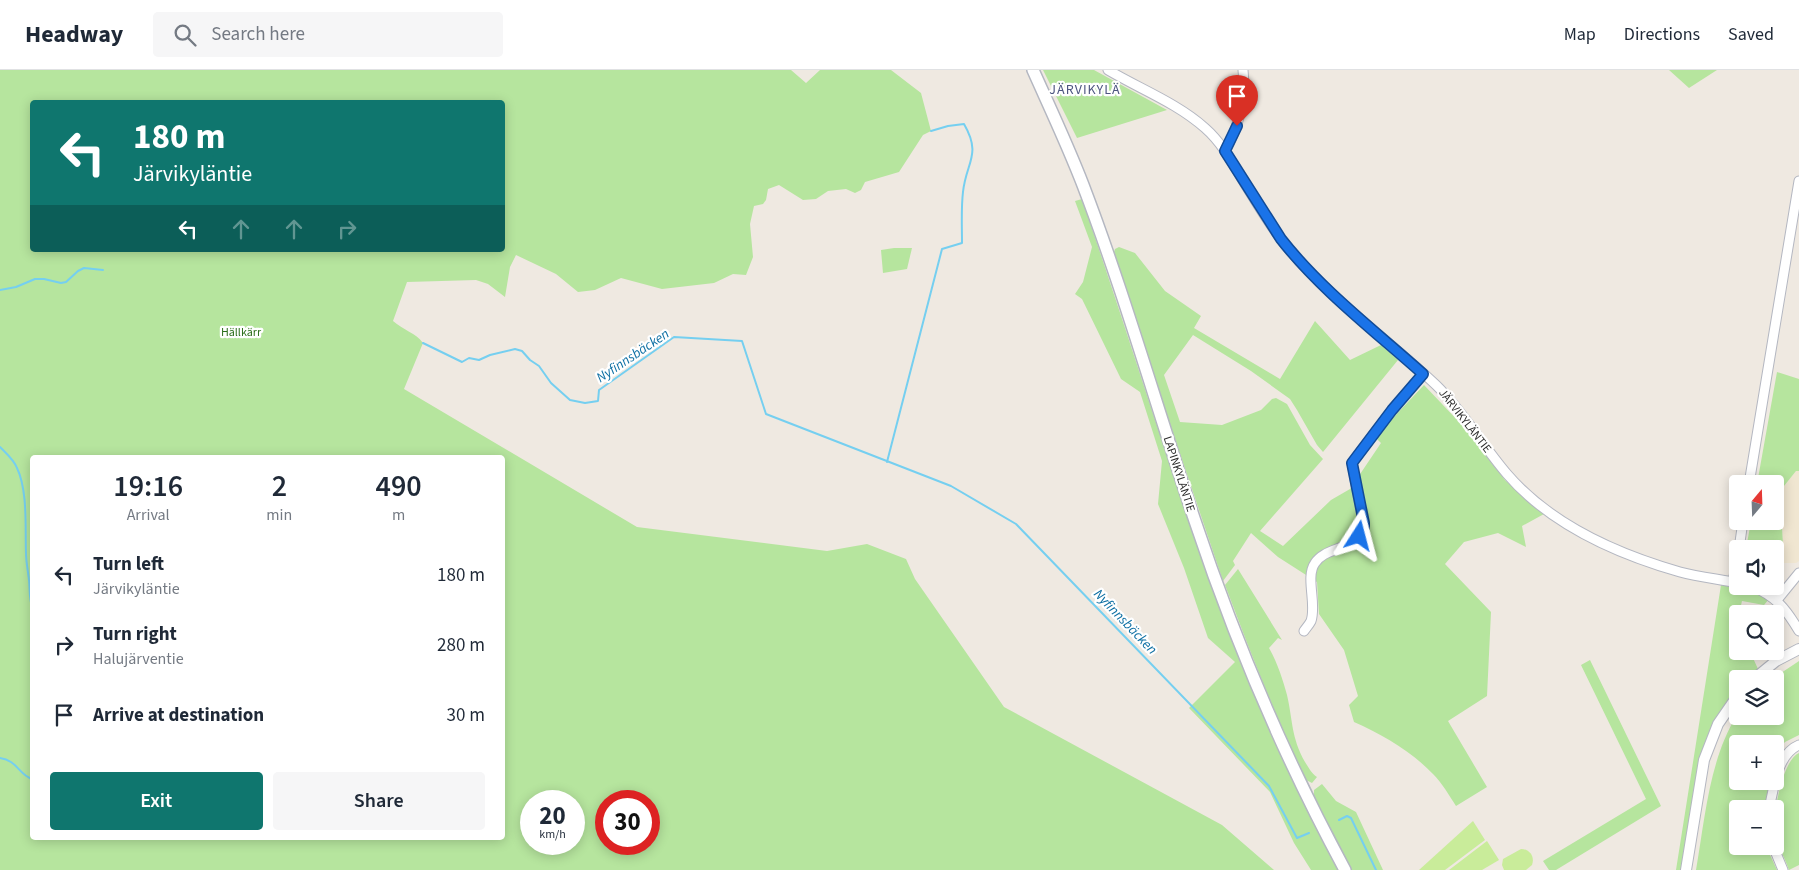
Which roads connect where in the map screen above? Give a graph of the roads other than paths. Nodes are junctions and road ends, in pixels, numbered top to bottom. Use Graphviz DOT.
graph roads {
  1 [pos="1033,70"];
  2 [pos="1108,70"];
  3 [pos="1243,70"];
  4 [pos="1225,151"];
  5 [pos="1799,181"];
  6 [pos="1423,374"];
  7 [pos="1750,475"];
  8 [pos="1799,573"];
  9 [pos="1729,581"];
  10 [pos="1768,595"];
  11 [pos="1777,600"];
  12 [pos="1799,631"];
  13 [pos="1304,632"];
  14 [pos="1799,649"];
  15 [pos="1765,670"];
  16 [pos="1729,708"];
  17 [pos="1799,745"];
  18 [pos="1772,800"];
  19 [pos="1777,855"];
  20 [pos="1345,870"];
  21 [pos="1686,870"];
  22 [pos="1784,870"];
  1 -- 20 [label="main road, LAPINKYLÄNTIE"];
  2 -- 4 [label="street, JÄRVIKYLÄNTIE"];
  3 -- 4 [label="street"];
  4 -- 6 [label="street, JÄRVIKYLÄNTIE"];
  5 -- 7 [label="street"];
  6 -- 9 [label="street, JÄRVIKYLÄNTIE"];
  6 -- 13 [label="street"];
  8 -- 11 [label="street"];
  10 -- 11 [label="street"];
  11 -- 12 [label="street"];
  14 -- 15 [label="street"];
  16 -- 21 [label="street"];
  17 -- 18 [label="street"];
  19 -- 22 [label="street"];
}
